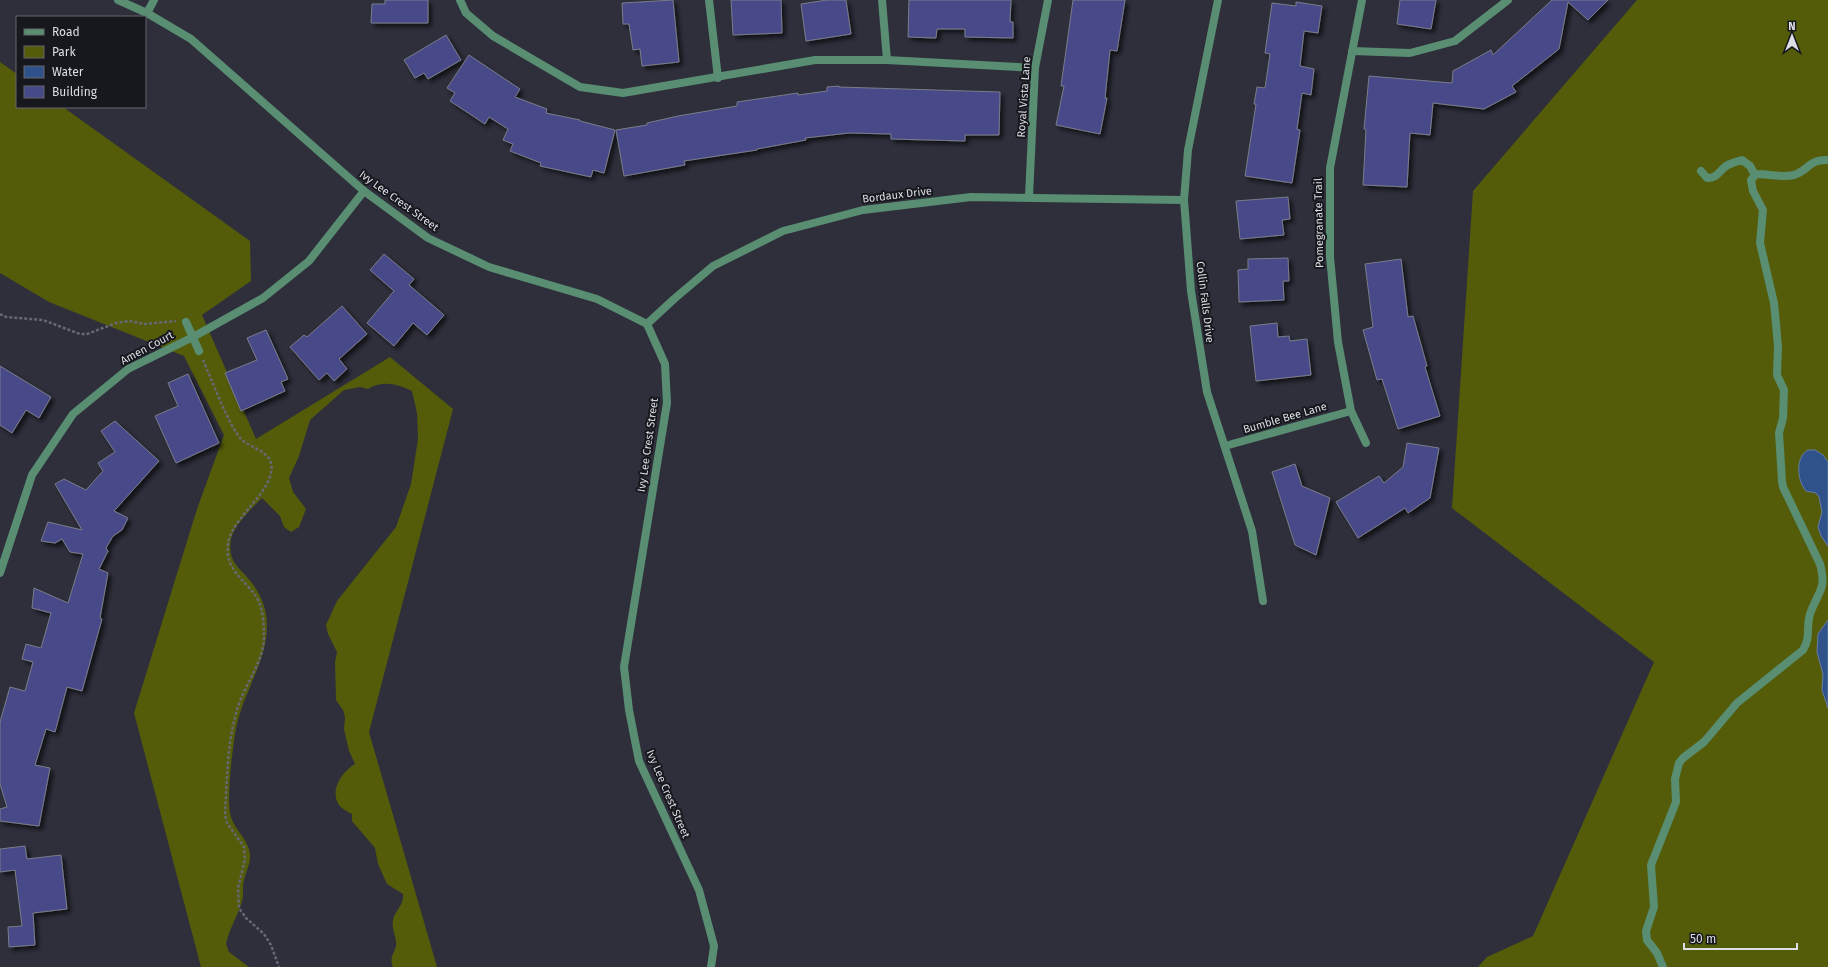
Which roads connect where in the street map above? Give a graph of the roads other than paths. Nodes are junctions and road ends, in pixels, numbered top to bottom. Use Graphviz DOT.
graph roads {
  1 [pos="118,0"];
  2 [pos="154,0"];
  3 [pos="460,0"];
  4 [pos="709,0"];
  5 [pos="882,0"];
  6 [pos="1048,0"];
  7 [pos="1218,0"];
  8 [pos="1362,0"];
  9 [pos="1508,0"];
  10 [pos="147,13"];
  11 [pos="1352,50"];
  12 [pos="887,60"];
  13 [pos="1035,68"];
  14 [pos="718,78"];
  15 [pos="1828,160"];
  16 [pos="1701,171"];
  17 [pos="1755,175"];
  18 [pos="364,191"];
  19 [pos="1029,197"];
  20 [pos="1184,200"];
  21 [pos="186,322"];
  22 [pos="647,324"];
  23 [pos="193,337"];
  24 [pos="199,350"];
  25 [pos="1350,410"];
  26 [pos="1366,443"];
  27 [pos="1225,446"];
  28 [pos="0,573"];
  29 [pos="1263,601"];
  30 [pos="711,967"];
  31 [pos="1663,967"];
  1 -- 10 [label="street, Ivy Lee Crest Street"];
  2 -- 10 [label="street"];
  3 -- 14 [label="street"];
  4 -- 14 [label="street"];
  5 -- 12 [label="street"];
  6 -- 13 [label="street, Royal Vista Lane"];
  7 -- 20 [label="street, Collin Falls Drive"];
  8 -- 11 [label="street, Pomegranate Trail"];
  9 -- 11 [label="street"];
  10 -- 18 [label="street, Ivy Lee Crest Street"];
  11 -- 25 [label="street, Pomegranate Trail"];
  12 -- 13 [label="street"];
  12 -- 14 [label="street"];
  13 -- 19 [label="street, Royal Vista Lane"];
  15 -- 17 [label="street"];
  16 -- 17 [label="street"];
  17 -- 31 [label="street"];
  18 -- 22 [label="street, Ivy Lee Crest Street"];
  18 -- 23 [label="street, Amen Court"];
  19 -- 20 [label="street, Bordaux Drive"];
  19 -- 22 [label="street, Bordaux Drive"];
  20 -- 27 [label="street, Collin Falls Drive"];
  21 -- 23 [label="street"];
  22 -- 30 [label="street, Ivy Lee Crest Street"];
  23 -- 24 [label="street"];
  23 -- 28 [label="street, Amen Court"];
  25 -- 26 [label="street, Pomegranate Trail"];
  25 -- 27 [label="street, Bumble Bee Lane"];
  27 -- 29 [label="street, Collin Falls Drive"];
}
